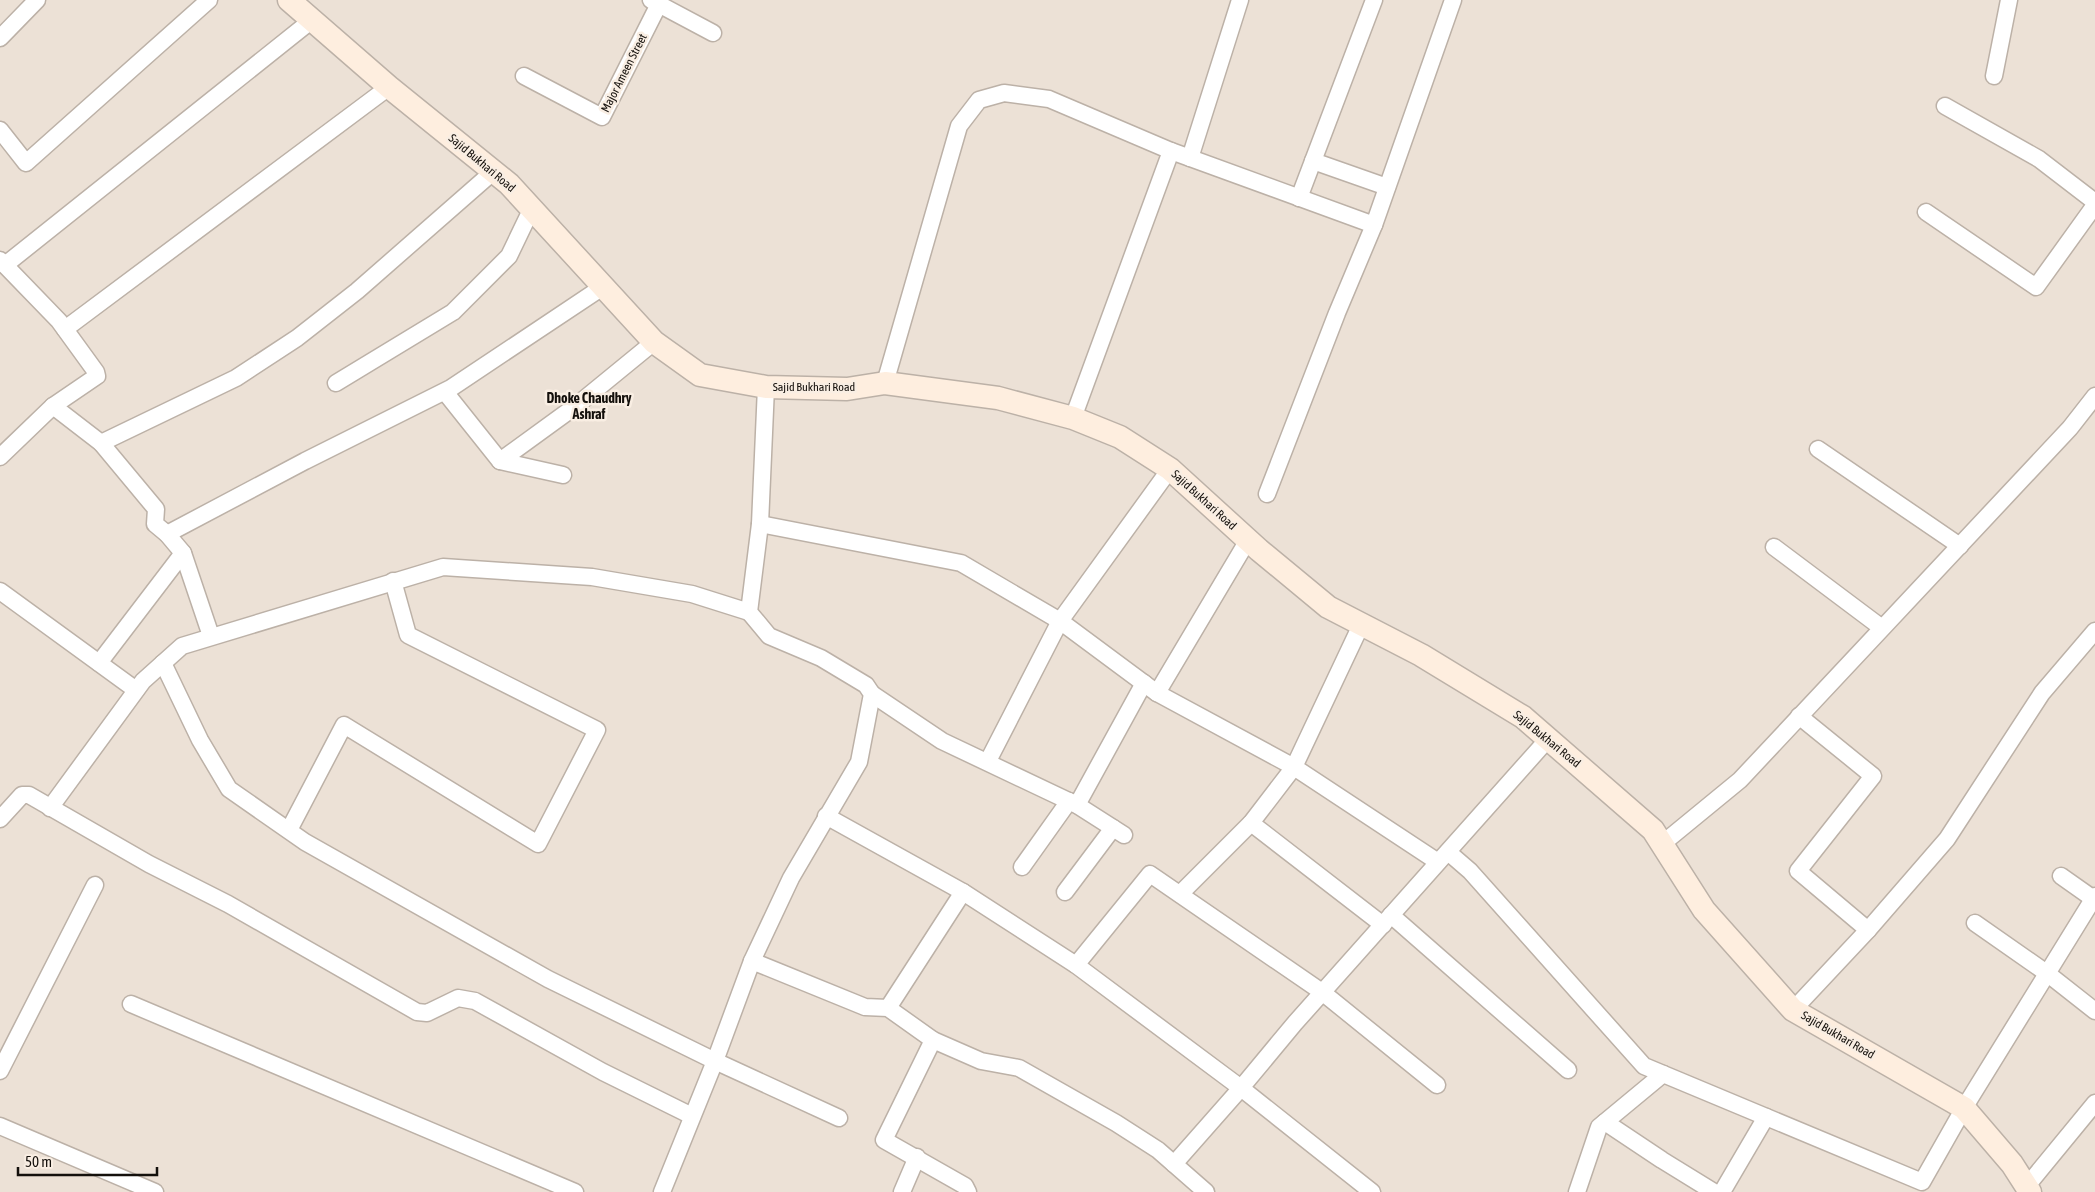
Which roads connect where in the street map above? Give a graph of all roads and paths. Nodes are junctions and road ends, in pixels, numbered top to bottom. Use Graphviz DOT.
graph roads {
  1 [pos="37,0"];
  2 [pos="209,0"];
  3 [pos="289,0"];
  4 [pos="1240,0"];
  5 [pos="1374,0"];
  6 [pos="1453,0"];
  7 [pos="2009,0"];
  8 [pos="655,2"];
  9 [pos="312,20"];
  10 [pos="714,33"];
  11 [pos="0,38"];
  12 [pos="524,76"];
  13 [pos="1994,76"];
  14 [pos="389,87"];
  15 [pos="1945,106"];
  16 [pos="0,130"];
  17 [pos="1171,151"];
  18 [pos="1190,158"];
  19 [pos="1313,161"];
  20 [pos="494,172"];
  21 [pos="1387,187"];
  22 [pos="1299,198"];
  23 [pos="2095,204"];
  24 [pos="532,208"];
  25 [pos="1926,212"];
  26 [pos="1374,225"];
  27 [pos="2,263"];
  28 [pos="604,286"];
  29 [pos="65,329"];
  30 [pos="654,342"];
  31 [pos="336,383"];
  32 [pos="885,383"];
  33 [pos="766,387"];
  34 [pos="445,392"];
  35 [pos="2095,396"];
  36 [pos="52,406"];
  37 [pos="1073,418"];
  38 [pos="101,443"];
  39 [pos="1818,449"];
  40 [pos="0,457"];
  41 [pos="500,461"];
  42 [pos="1170,469"];
  43 [pos="564,475"];
  44 [pos="1267,494"];
  45 [pos="760,524"];
  46 [pos="168,534"];
  47 [pos="1248,540"];
  48 [pos="1960,546"];
  49 [pos="1774,547"];
  50 [pos="183,553"];
  51 [pos="393,581"];
  52 [pos="0,591"];
  53 [pos="749,612"];
  54 [pos="1060,621"];
  55 [pos="1361,625"];
  56 [pos="1882,628"];
  57 [pos="2095,631"];
  58 [pos="211,636"];
  59 [pos="99,663"];
  60 [pos="163,663"];
  61 [pos="1150,688"];
  62 [pos="136,690"];
  63 [pos="872,694"];
  64 [pos="1800,716"];
  65 [pos="1548,739"];
  66 [pos="988,761"];
  67 [pos="1294,767"];
  68 [pos="1073,803"];
  69 [pos="50,808"];
  70 [pos="826,816"];
  71 [pos="0,819"];
  72 [pos="1251,824"];
  73 [pos="289,830"];
  74 [pos="1662,844"];
  75 [pos="1443,857"];
  76 [pos="1022,867"];
  77 [pos="2061,876"];
  78 [pos="95,885"];
  79 [pos="963,892"];
  80 [pos="1065,892"];
  81 [pos="1180,894"];
  82 [pos="2094,898"];
  83 [pos="1387,920"];
  84 [pos="1975,923"];
  85 [pos="1868,930"];
  86 [pos="752,961"];
  87 [pos="1076,965"];
  88 [pos="2048,974"];
  89 [pos="1322,992"];
  90 [pos="131,1004"];
  91 [pos="888,1008"];
  92 [pos="1793,1010"];
  93 [pos="2095,1011"];
  94 [pos="933,1040"];
  95 [pos="715,1061"];
  96 [pos="1568,1070"];
  97 [pos="0,1071"];
  98 [pos="1663,1074"];
  99 [pos="1438,1085"];
  100 [pos="1241,1088"];
  101 [pos="2095,1103"];
  102 [pos="1964,1108"];
  103 [pos="692,1116"];
  104 [pos="1766,1117"];
  105 [pos="839,1118"];
  106 [pos="1605,1122"];
  107 [pos="0,1126"];
  108 [pos="917,1157"];
  109 [pos="1174,1164"];
  110 [pos="1919,1187"];
  111 [pos="668,1190"];
  112 [pos="2028,1190"];
  113 [pos="155,1192"];
  114 [pos="575,1192"];
  115 [pos="902,1192"];
  116 [pos="968,1192"];
  117 [pos="1206,1192"];
  118 [pos="1372,1192"];
  119 [pos="1577,1192"];
  120 [pos="1714,1192"];
  121 [pos="1722,1192"];
  1 -- 11 [label="street"];
  2 -- 16 [label="street"];
  3 -- 9 [label="street, Sajid Bukhari Road"];
  4 -- 18 [label="street"];
  5 -- 19 [label="street"];
  6 -- 21 [label="street"];
  7 -- 13 [label="street"];
  8 -- 10 [label="street"];
  8 -- 12 [label="street, Major Ameen Street"];
  9 -- 14 [label="street, Sajid Bukhari Road"];
  9 -- 27 [label="street"];
  14 -- 20 [label="street, Sajid Bukhari Road"];
  14 -- 29 [label="street"];
  15 -- 23 [label="street"];
  17 -- 18 [label="street"];
  17 -- 32 [label="street"];
  17 -- 37 [label="street"];
  18 -- 22 [label="street"];
  19 -- 21 [label="street"];
  19 -- 22 [label="street"];
  20 -- 24 [label="street, Sajid Bukhari Road"];
  20 -- 38 [label="street"];
  21 -- 26 [label="street"];
  22 -- 26 [label="street"];
  23 -- 25 [label="street"];
  24 -- 28 [label="street, Sajid Bukhari Road"];
  24 -- 31 [label="street"];
  26 -- 44 [label="street"];
  27 -- 29 [label="street"];
  28 -- 30 [label="street, Sajid Bukhari Road"];
  28 -- 34 [label="street"];
  29 -- 36 [label="street"];
  30 -- 33 [label="street, Sajid Bukhari Road"];
  30 -- 41 [label="street"];
  32 -- 33 [label="street, Sajid Bukhari Road"];
  32 -- 37 [label="street, Sajid Bukhari Road"];
  33 -- 45 [label="street"];
  34 -- 41 [label="street"];
  34 -- 46 [label="street"];
  35 -- 48 [label="street"];
  36 -- 38 [label="street"];
  36 -- 40 [label="street"];
  37 -- 42 [label="street, Sajid Bukhari Road"];
  38 -- 46 [label="street"];
  39 -- 48 [label="street"];
  41 -- 43 [label="street"];
  42 -- 47 [label="street, Sajid Bukhari Road"];
  42 -- 54 [label="street"];
  45 -- 53 [label="street"];
  45 -- 54 [label="street"];
  46 -- 50 [label="street"];
  47 -- 55 [label="street, Sajid Bukhari Road"];
  47 -- 61 [label="street"];
  48 -- 56 [label="street"];
  49 -- 56 [label="street"];
  50 -- 58 [label="street"];
  50 -- 59 [label="street"];
  51 -- 53 [label="street"];
  51 -- 58 [label="street"];
  51 -- 73 [label="street"];
  52 -- 59 [label="street"];
  53 -- 63 [label="street"];
  54 -- 61 [label="street"];
  54 -- 66 [label="street"];
  55 -- 65 [label="street, Sajid Bukhari Road"];
  55 -- 67 [label="street"];
  56 -- 64 [label="street"];
  57 -- 85 [label="street"];
  58 -- 60 [label="street"];
  59 -- 62 [label="street"];
  60 -- 62 [label="street"];
  60 -- 73 [label="street"];
  61 -- 67 [label="street"];
  61 -- 68 [label="street"];
  62 -- 69 [label="street"];
  63 -- 66 [label="street"];
  63 -- 70 [label="street"];
  64 -- 74 [label="street"];
  64 -- 85 [label="street"];
  65 -- 74 [label="street, Sajid Bukhari Road"];
  65 -- 75 [label="street"];
  66 -- 68 [label="street"];
  67 -- 72 [label="street"];
  67 -- 75 [label="street"];
  68 -- 76 [label="street"];
  68 -- 80 [label="street"];
  69 -- 71 [label="street"];
  69 -- 103 [label="street"];
  70 -- 79 [label="street"];
  70 -- 86 [label="street"];
  72 -- 81 [label="street"];
  72 -- 83 [label="street"];
  73 -- 95 [label="street"];
  74 -- 92 [label="street, Sajid Bukhari Road"];
  75 -- 83 [label="street"];
  75 -- 98 [label="street"];
  77 -- 82 [label="street"];
  78 -- 97 [label="street"];
  79 -- 87 [label="street"];
  79 -- 91 [label="street"];
  81 -- 87 [label="street"];
  81 -- 89 [label="street"];
  82 -- 88 [label="street"];
  83 -- 89 [label="street"];
  83 -- 96 [label="street"];
  84 -- 88 [label="street"];
  85 -- 92 [label="street"];
  86 -- 91 [label="street"];
  86 -- 95 [label="street"];
  87 -- 100 [label="street"];
  88 -- 93 [label="street"];
  88 -- 102 [label="street"];
  89 -- 99 [label="street"];
  89 -- 100 [label="street"];
  90 -- 114 [label="street"];
  91 -- 94 [label="street"];
  92 -- 102 [label="street, Sajid Bukhari Road"];
  94 -- 108 [label="street"];
  94 -- 109 [label="street"];
  95 -- 103 [label="street"];
  95 -- 105 [label="street"];
  98 -- 104 [label="street"];
  98 -- 106 [label="street"];
  100 -- 109 [label="street"];
  100 -- 118 [label="street"];
  101 -- 112 [label="street"];
  102 -- 110 [label="street"];
  102 -- 112 [label="street, Sajid Bukhari Road"];
  103 -- 111 [label="street"];
  104 -- 110 [label="street"];
  104 -- 121 [label="street"];
  106 -- 119 [label="street"];
  106 -- 120 [label="street"];
  107 -- 113 [label="street"];
  108 -- 115 [label="street"];
  108 -- 116 [label="street"];
  109 -- 117 [label="street"];
}
